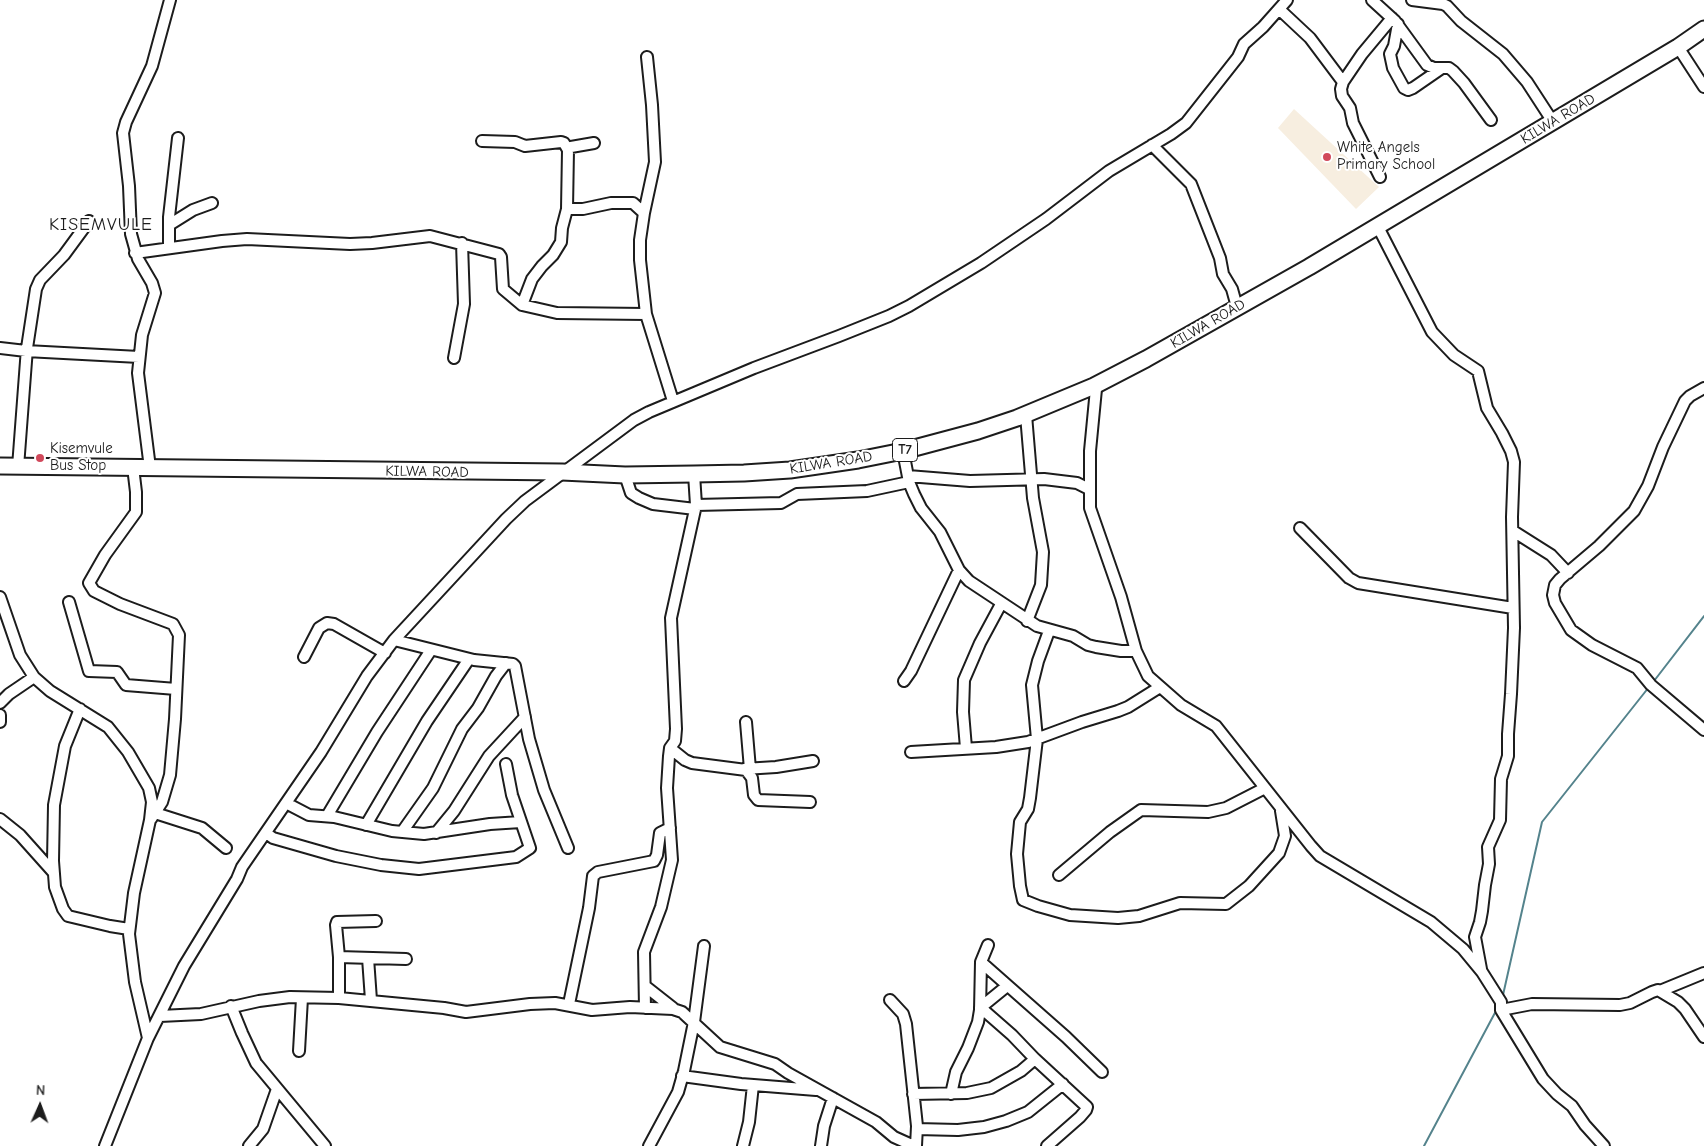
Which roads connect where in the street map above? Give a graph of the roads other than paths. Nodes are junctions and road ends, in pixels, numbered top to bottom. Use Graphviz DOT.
graph roads {
  1 [pos="170,0"];
  2 [pos="1287,0"];
  3 [pos="1372,0"];
  4 [pos="1412,0"];
  5 [pos="1279,9"];
  6 [pos="1395,21"];
  7 [pos="1704,29"];
  8 [pos="1678,47"];
  9 [pos="647,57"];
  10 [pos="1442,68"];
  11 [pos="1343,82"];
  12 [pos="1704,87"];
  13 [pos="1490,120"];
  14 [pos="1553,122"];
  15 [pos="178,138"];
  16 [pos="482,141"];
  17 [pos="594,143"];
  18 [pos="1152,145"];
  19 [pos="568,150"];
  20 [pos="1380,178"];
  21 [pos="212,203"];
  22 [pos="567,209"];
  23 [pos="644,213"];
  24 [pos="89,221"];
  25 [pos="169,225"];
  26 [pos="1377,226"];
  27 [pos="462,243"];
  28 [pos="169,248"];
  29 [pos="135,253"];
  30 [pos="522,305"];
  31 [pos="1237,307"];
  32 [pos="646,314"];
  33 [pos="0,348"];
  34 [pos="26,351"];
  35 [pos="139,357"];
  36 [pos="454,358"];
  37 [pos="1094,386"];
  38 [pos="1704,388"];
  39 [pos="673,401"];
  40 [pos="1026,415"];
  41 [pos="903,451"];
  42 [pos="0,466"];
  43 [pos="18,466"];
  44 [pos="133,467"];
  45 [pos="150,468"];
  46 [pos="562,472"];
  47 [pos="694,474"];
  48 [pos="625,475"];
  49 [pos="909,479"];
  50 [pos="1031,479"];
  51 [pos="1089,489"];
  52 [pos="696,507"];
  53 [pos="1300,528"];
  54 [pos="1512,531"];
  55 [pos="959,570"];
  56 [pos="1568,573"];
  57 [pos="0,597"];
  58 [pos="69,602"];
  59 [pos="1001,604"];
  60 [pos="1513,608"];
  61 [pos="1027,621"];
  62 [pos="1049,630"];
  63 [pos="394,640"];
  64 [pos="431,650"];
  65 [pos="1136,651"];
  66 [pos="385,652"];
  67 [pos="304,657"];
  68 [pos="469,659"];
  69 [pos="506,663"];
  70 [pos="34,677"];
  71 [pos="904,681"];
  72 [pos="1160,687"];
  73 [pos="176,689"];
  74 [pos="0,703"];
  75 [pos="80,709"];
  76 [pos="0,715"];
  77 [pos="525,717"];
  78 [pos="0,722"];
  79 [pos="746,722"];
  80 [pos="1704,730"];
  81 [pos="1037,739"];
  82 [pos="670,748"];
  83 [pos="966,748"];
  84 [pos="911,752"];
  85 [pos="813,761"];
  86 [pos="506,764"];
  87 [pos="747,769"];
  88 [pos="1265,788"];
  89 [pos="810,802"];
  90 [pos="286,803"];
  91 [pos="1280,808"];
  92 [pos="327,816"];
  93 [pos="153,817"];
  94 [pos="0,819"];
  95 [pos="521,822"];
  96 [pos="366,825"];
  97 [pos="670,828"];
  98 [pos="402,832"];
  99 [pos="266,833"];
  100 [pos="436,833"];
  101 [pos="226,848"];
  102 [pos="568,848"];
  103 [pos="54,873"];
  104 [pos="1059,875"];
  105 [pos="376,921"];
  106 [pos="129,929"];
  107 [pos="988,945"];
  108 [pos="704,946"];
  109 [pos="339,957"];
  110 [pos="368,958"];
  111 [pos="406,959"];
  112 [pos="981,962"];
  113 [pos="1482,972"];
  114 [pos="1704,974"];
  115 [pos="645,986"];
  116 [pos="1006,986"];
  117 [pos="1660,991"];
  118 [pos="302,998"];
  119 [pos="339,998"];
  120 [pos="371,1000"];
  121 [pos="890,1000"];
  122 [pos="569,1004"];
  123 [pos="232,1006"];
  124 [pos="645,1008"];
  125 [pos="980,1008"];
  126 [pos="674,1009"];
  127 [pos="1501,1010"];
  128 [pos="160,1016"];
  129 [pos="694,1022"];
  130 [pos="1704,1037"];
  131 [pos="148,1038"];
  132 [pos="299,1051"];
  133 [pos="1035,1059"];
  134 [pos="1102,1072"];
  135 [pos="682,1076"];
  136 [pos="1063,1084"];
  137 [pos="753,1085"];
  138 [pos="278,1089"];
  139 [pos="818,1090"];
  140 [pos="913,1094"];
  141 [pos="951,1094"];
  142 [pos="833,1098"];
  143 [pos="916,1129"];
  144 [pos="105,1146"];
  145 [pos="249,1146"];
  146 [pos="325,1146"];
  147 [pos="649,1146"];
  148 [pos="743,1146"];
  149 [pos="821,1146"];
  150 [pos="915,1146"];
  151 [pos="1047,1146"];
  152 [pos="1604,1146"];
  1 -- 29 [label="street"];
  2 -- 5 [label="street"];
  3 -- 6 [label="street"];
  4 -- 14 [label="street"];
  5 -- 11 [label="street"];
  5 -- 18 [label="street"];
  6 -- 10 [label="street"];
  6 -- 10 [label="street"];
  6 -- 11 [label="street"];
  7 -- 8 [label="highway, KILWA ROAD / T7"];
  8 -- 12 [label="street"];
  8 -- 14 [label="highway, KILWA ROAD / T7"];
  9 -- 23 [label="street"];
  10 -- 13 [label="street"];
  11 -- 20 [label="street"];
  14 -- 26 [label="highway, KILWA ROAD / T7"];
  15 -- 25 [label="street"];
  16 -- 19 [label="street"];
  17 -- 19 [label="street"];
  18 -- 31 [label="street"];
  18 -- 39 [label="street"];
  19 -- 22 [label="street"];
  21 -- 25 [label="street"];
  22 -- 23 [label="street"];
  22 -- 30 [label="street"];
  23 -- 32 [label="street"];
  24 -- 34 [label="street"];
  25 -- 28 [label="street"];
  26 -- 31 [label="highway, KILWA ROAD / T7"];
  26 -- 54 [label="street"];
  27 -- 28 [label="street"];
  27 -- 30 [label="street"];
  27 -- 36 [label="street"];
  28 -- 29 [label="street"];
  29 -- 35 [label="street"];
  30 -- 32 [label="street"];
  31 -- 37 [label="highway, KILWA ROAD / T7"];
  32 -- 39 [label="street"];
  33 -- 34 [label="street"];
  34 -- 35 [label="street"];
  34 -- 43 [label="street"];
  35 -- 45 [label="street"];
  37 -- 40 [label="highway, KILWA ROAD / T7"];
  37 -- 51 [label="street"];
  38 -- 56 [label="street"];
  39 -- 46 [label="street"];
  40 -- 41 [label="highway, KILWA ROAD / T7"];
  40 -- 50 [label="street"];
  41 -- 47 [label="highway, KILWA ROAD / T7"];
  41 -- 49 [label="street"];
  42 -- 43 [label="highway, KILWA ROAD / T7"];
  43 -- 44 [label="highway, KILWA ROAD / T7"];
  44 -- 45 [label="highway, KILWA ROAD / T7"];
  44 -- 73 [label="street"];
  45 -- 46 [label="highway, KILWA ROAD / T7"];
  46 -- 48 [label="highway, KILWA ROAD / T7"];
  46 -- 63 [label="street"];
  47 -- 48 [label="highway, KILWA ROAD / T7"];
  47 -- 52 [label="street"];
  48 -- 52 [label="street"];
  49 -- 50 [label="street"];
  49 -- 52 [label="street"];
  49 -- 55 [label="street"];
  50 -- 51 [label="street"];
  50 -- 61 [label="street"];
  51 -- 65 [label="street"];
  52 -- 82 [label="street"];
  53 -- 60 [label="street"];
  54 -- 56 [label="street"];
  54 -- 60 [label="street"];
  55 -- 59 [label="street"];
  55 -- 71 [label="street"];
  56 -- 80 [label="street"];
  57 -- 70 [label="street"];
  58 -- 73 [label="street"];
  59 -- 61 [label="street"];
  59 -- 83 [label="street"];
  60 -- 113 [label="street"];
  61 -- 62 [label="street"];
  62 -- 65 [label="street"];
  62 -- 81 [label="street"];
  63 -- 64 [label="street"];
  63 -- 66 [label="street"];
  64 -- 68 [label="street"];
  64 -- 92 [label="street"];
  65 -- 72 [label="street"];
  66 -- 67 [label="street"];
  66 -- 90 [label="street"];
  68 -- 69 [label="street"];
  68 -- 96 [label="street"];
  69 -- 77 [label="street"];
  69 -- 98 [label="street"];
  70 -- 74 [label="street"];
  70 -- 75 [label="street"];
  72 -- 81 [label="street"];
  72 -- 88 [label="street"];
  73 -- 93 [label="street"];
  75 -- 93 [label="street"];
  75 -- 103 [label="street"];
  76 -- 78 [label="street"];
  77 -- 100 [label="street"];
  77 -- 102 [label="street"];
  79 -- 87 [label="street"];
  81 -- 83 [label="street"];
  81 -- 91 [label="street"];
  82 -- 87 [label="street"];
  82 -- 97 [label="street"];
  83 -- 84 [label="street"];
  85 -- 87 [label="street"];
  86 -- 95 [label="street"];
  87 -- 89 [label="street"];
  88 -- 91 [label="street"];
  88 -- 104 [label="street"];
  90 -- 92 [label="street"];
  90 -- 99 [label="street"];
  91 -- 113 [label="street"];
  92 -- 96 [label="street"];
  93 -- 101 [label="street"];
  93 -- 106 [label="street"];
  94 -- 103 [label="street"];
  95 -- 99 [label="street"];
  95 -- 100 [label="street"];
  96 -- 98 [label="street"];
  97 -- 115 [label="street"];
  97 -- 122 [label="street"];
  98 -- 100 [label="street"];
  99 -- 128 [label="street"];
  103 -- 106 [label="street"];
  105 -- 109 [label="street"];
  106 -- 131 [label="street"];
  107 -- 112 [label="street"];
  108 -- 129 [label="street"];
  109 -- 110 [label="street"];
  109 -- 119 [label="street"];
  110 -- 111 [label="street"];
  110 -- 120 [label="street"];
  112 -- 116 [label="street"];
  112 -- 125 [label="street"];
  113 -- 127 [label="street"];
  114 -- 117 [label="street"];
  115 -- 124 [label="street"];
  115 -- 126 [label="street"];
  116 -- 125 [label="street"];
  116 -- 134 [label="street"];
  117 -- 127 [label="street"];
  117 -- 130 [label="street"];
  118 -- 119 [label="street"];
  118 -- 123 [label="street"];
  118 -- 132 [label="street"];
  119 -- 120 [label="street"];
  120 -- 122 [label="street"];
  121 -- 140 [label="street"];
  122 -- 124 [label="street"];
  123 -- 128 [label="street"];
  123 -- 138 [label="street"];
  124 -- 126 [label="street"];
  125 -- 133 [label="street"];
  125 -- 141 [label="street"];
  126 -- 129 [label="street"];
  127 -- 152 [label="street"];
  128 -- 131 [label="street"];
  129 -- 135 [label="street"];
  129 -- 139 [label="street"];
  131 -- 144 [label="street"];
  133 -- 136 [label="street"];
  133 -- 141 [label="street"];
  135 -- 137 [label="street"];
  135 -- 147 [label="street"];
  136 -- 143 [label="street"];
  136 -- 151 [label="street"];
  137 -- 139 [label="street"];
  137 -- 148 [label="street"];
  138 -- 145 [label="street"];
  138 -- 146 [label="street"];
  139 -- 142 [label="street"];
  140 -- 141 [label="street"];
  140 -- 143 [label="street"];
  142 -- 149 [label="street"];
  142 -- 150 [label="street"];
  143 -- 150 [label="street"];
}
